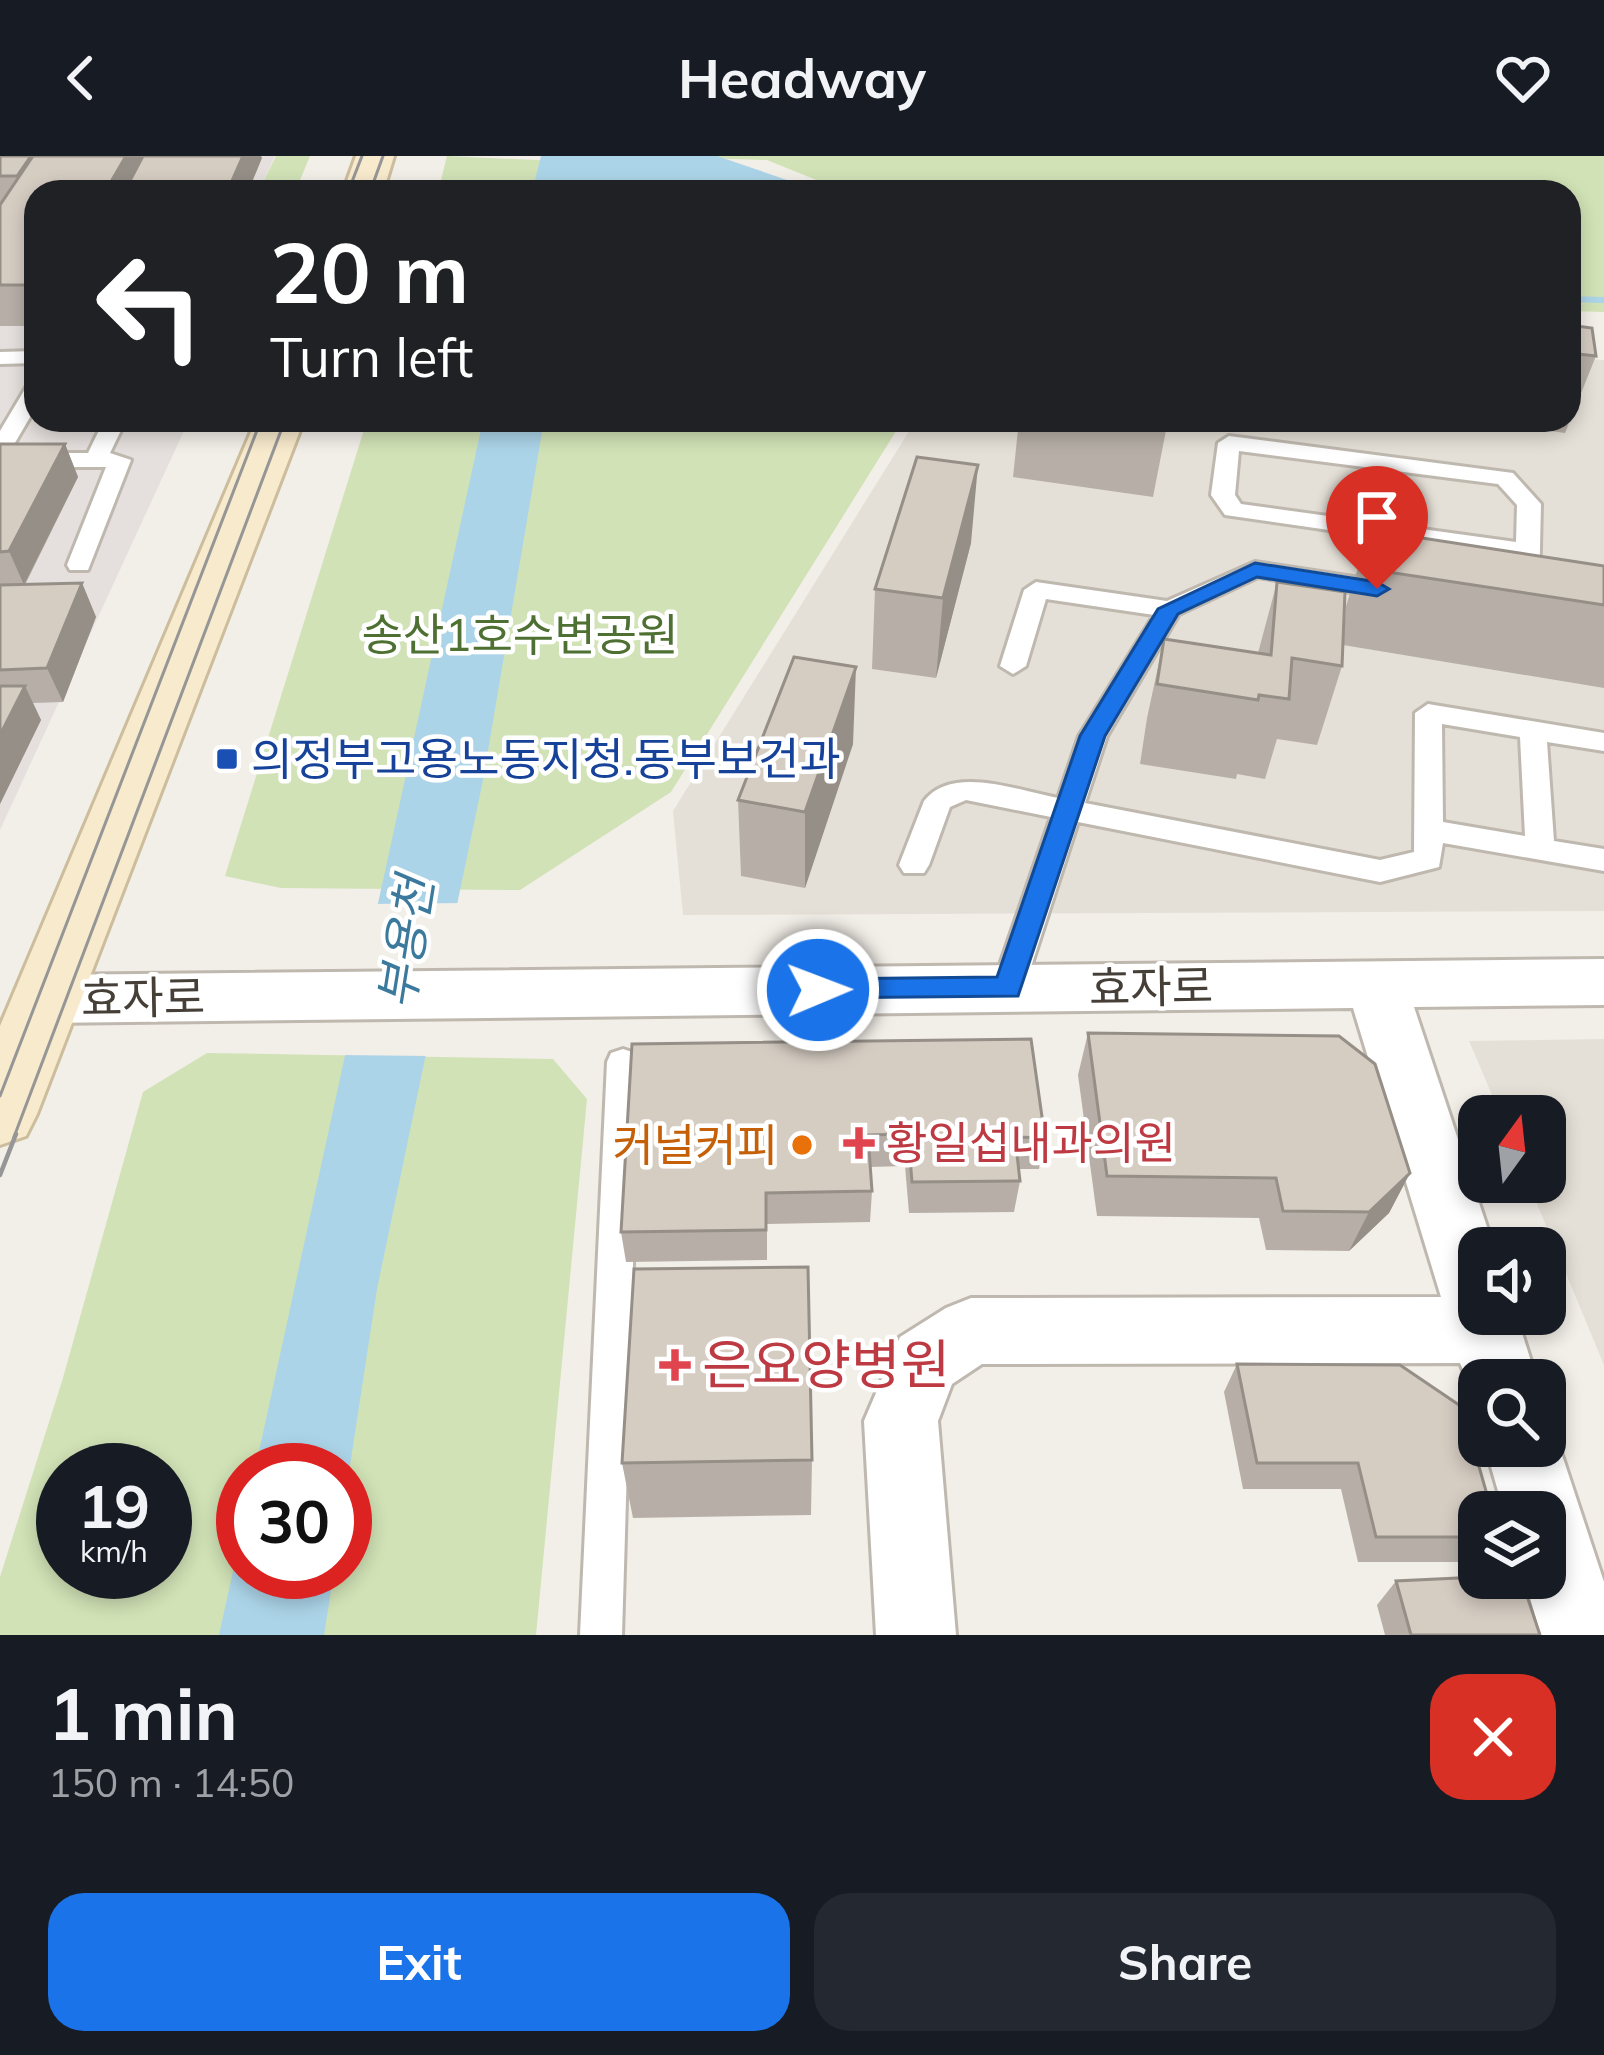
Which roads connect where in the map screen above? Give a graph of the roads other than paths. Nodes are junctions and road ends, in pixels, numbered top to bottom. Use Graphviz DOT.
graph roads {
  1 [pos="24,409"];
  2 [pos="110,432"];
  3 [pos="275,432"];
  4 [pos="0,450"];
  5 [pos="0,460"];
  6 [pos="96,460"];
  7 [pos="1528,551"];
  8 [pos="79,565"];
  9 [pos="1411,594"];
  10 [pos="1170,609"];
  11 [pos="1513,612"];
  12 [pos="1012,666"];
  13 [pos="1533,730"];
  14 [pos="1604,742"];
  15 [pos="1068,810"];
  16 [pos="1428,830"];
  17 [pos="1540,849"];
  18 [pos="1604,860"];
  19 [pos="914,865"];
  20 [pos="1604,982"];
  21 [pos="1376,984"];
  22 [pos="1008,988"];
  23 [pos="33,999"];
  24 [pos="623,1062"];
  25 [pos="0,1114"];
  26 [pos="1458,1242"];
  27 [pos="1458,1333"];
  28 [pos="1566,1587"];
  29 [pos="601,1635"];
  30 [pos="916,1635"];
  31 [pos="1581,1635"];
  1 -- 4 [label="lane"];
  2 -- 6 [label="lane"];
  3 -- 23 [label="main road"];
  5 -- 6 [label="lane"];
  6 -- 8 [label="lane"];
  7 -- 7 [label="lane"];
  7 -- 11 [label="lane"];
  9 -- 10 [label="lane"];
  10 -- 12 [label="lane"];
  10 -- 15 [label="lane"];
  13 -- 14 [label="lane"];
  13 -- 16 [label="lane"];
  13 -- 17 [label="lane"];
  15 -- 16 [label="lane"];
  15 -- 19 [label="lane"];
  15 -- 22 [label="lane"];
  16 -- 17 [label="lane"];
  17 -- 18 [label="lane"];
  20 -- 21 [label="street, 효자로"];
  21 -- 22 [label="street, 효자로"];
  21 -- 26 [label="street"];
  22 -- 23 [label="street, 효자로"];
  23 -- 25 [label="main road"];
  24 -- 29 [label="lane"];
  27 -- 30 [label="street"];
  28 -- 31 [label="street"];
}
